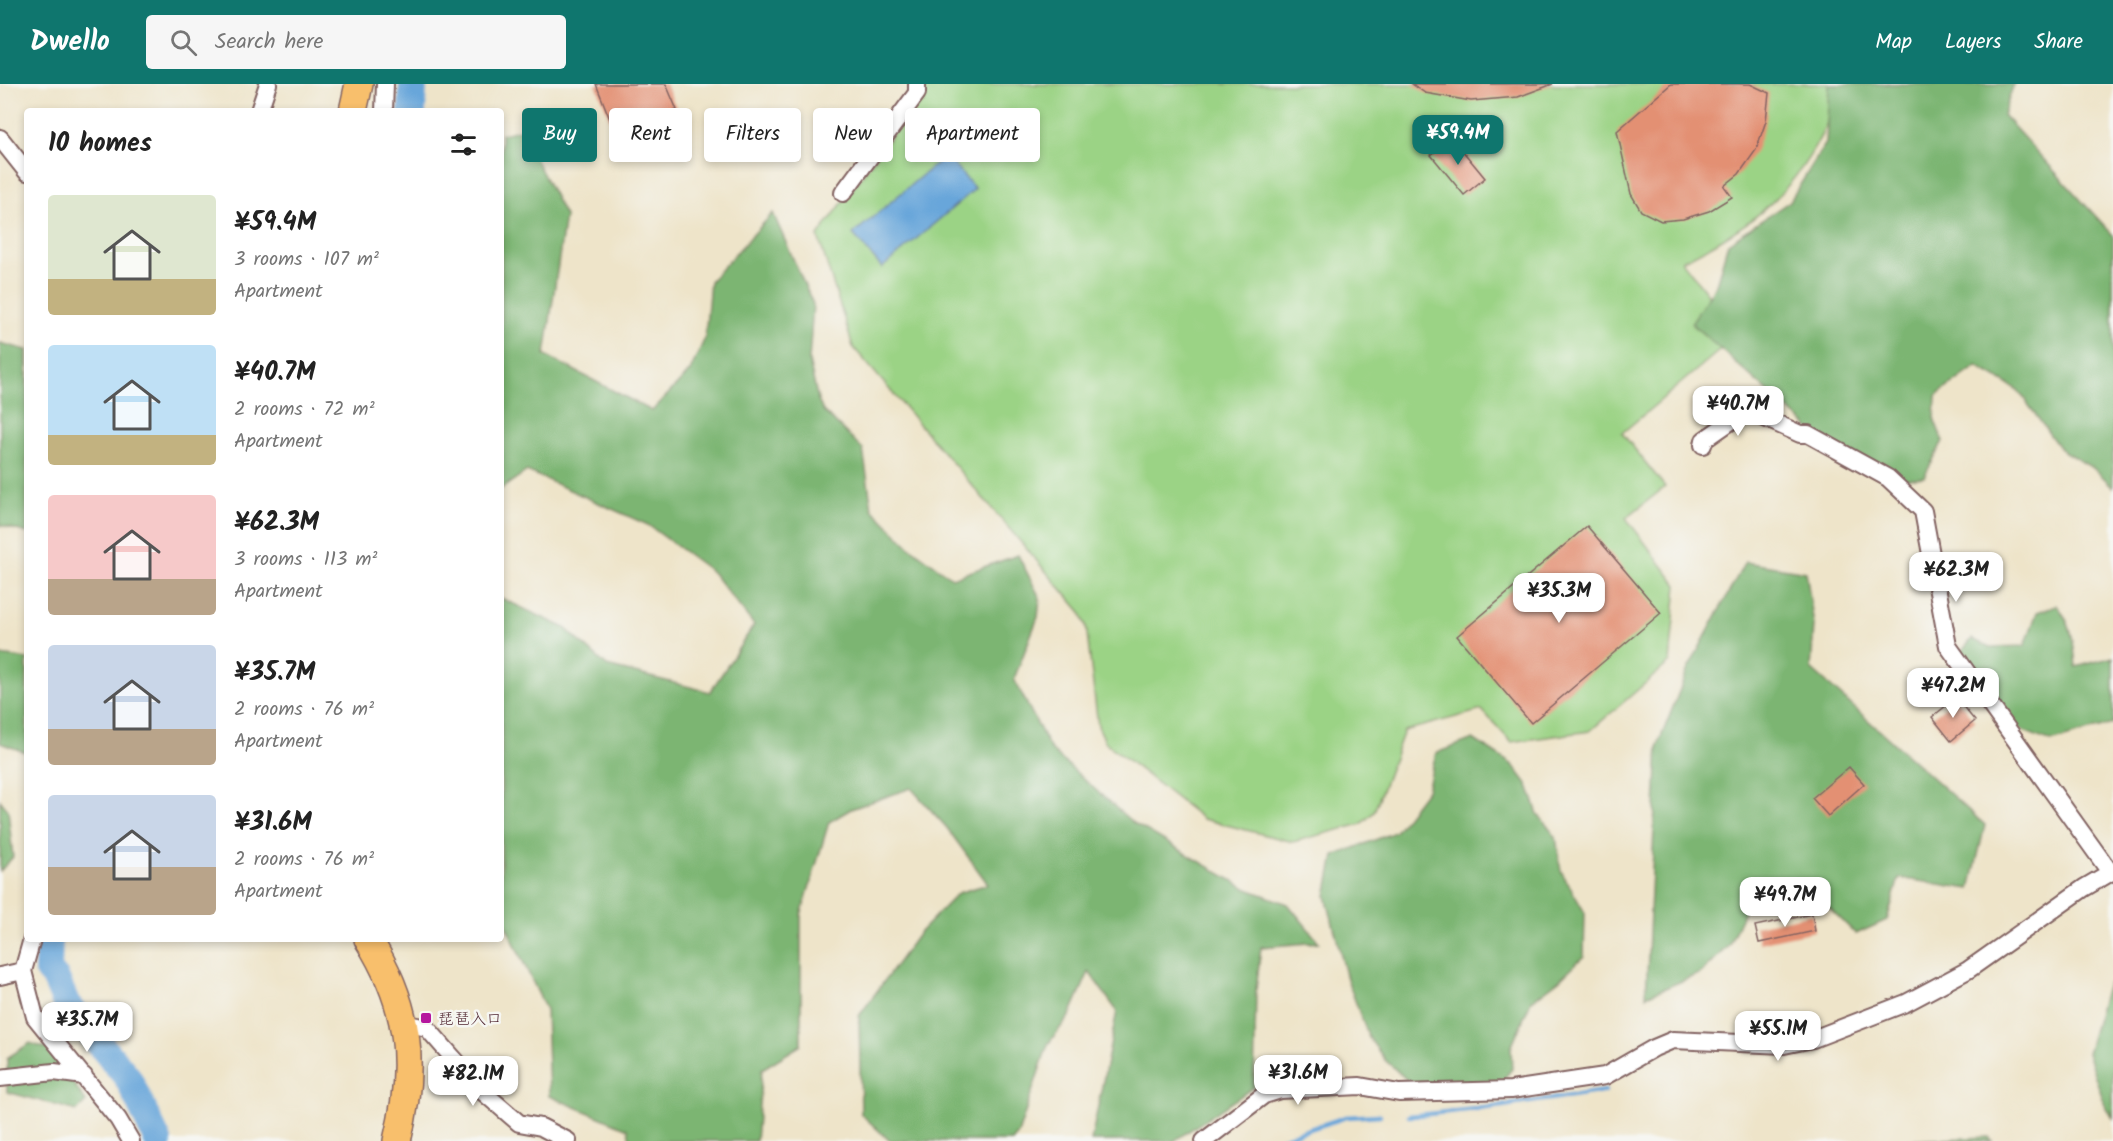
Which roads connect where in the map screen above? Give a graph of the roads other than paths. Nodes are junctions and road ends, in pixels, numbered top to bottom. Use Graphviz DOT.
graph roads {
  1 [pos="268,84"];
  2 [pos="359,84"];
  3 [pos="385,84"];
  4 [pos="917,84"];
  5 [pos="260,108"];
  6 [pos="354,108"];
  7 [pos="384,108"];
  8 [pos="0,138"];
  9 [pos="24,168"];
  10 [pos="843,193"];
  11 [pos="1703,446"];
  12 [pos="2112,872"];
  13 [pos="31,942"];
  14 [pos="370,942"];
  15 [pos="23,971"];
  16 [pos="0,976"];
  17 [pos="405,1023"];
  18 [pos="84,1076"];
  19 [pos="0,1078"];
  20 [pos="131,1141"];
  21 [pos="397,1141"];
  22 [pos="568,1141"];
  23 [pos="1204,1141"];
  1 -- 5 [label="street"];
  2 -- 6 [label="main road"];
  3 -- 7 [label="street"];
  4 -- 10 [label="street"];
  8 -- 9 [label="street"];
  11 -- 12 [label="street"];
  12 -- 23 [label="street"];
  13 -- 15 [label="street"];
  14 -- 17 [label="main road"];
  15 -- 16 [label="street"];
  15 -- 18 [label="street"];
  17 -- 21 [label="main road"];
  17 -- 22 [label="street"];
  18 -- 19 [label="street"];
  18 -- 20 [label="street"];
}
